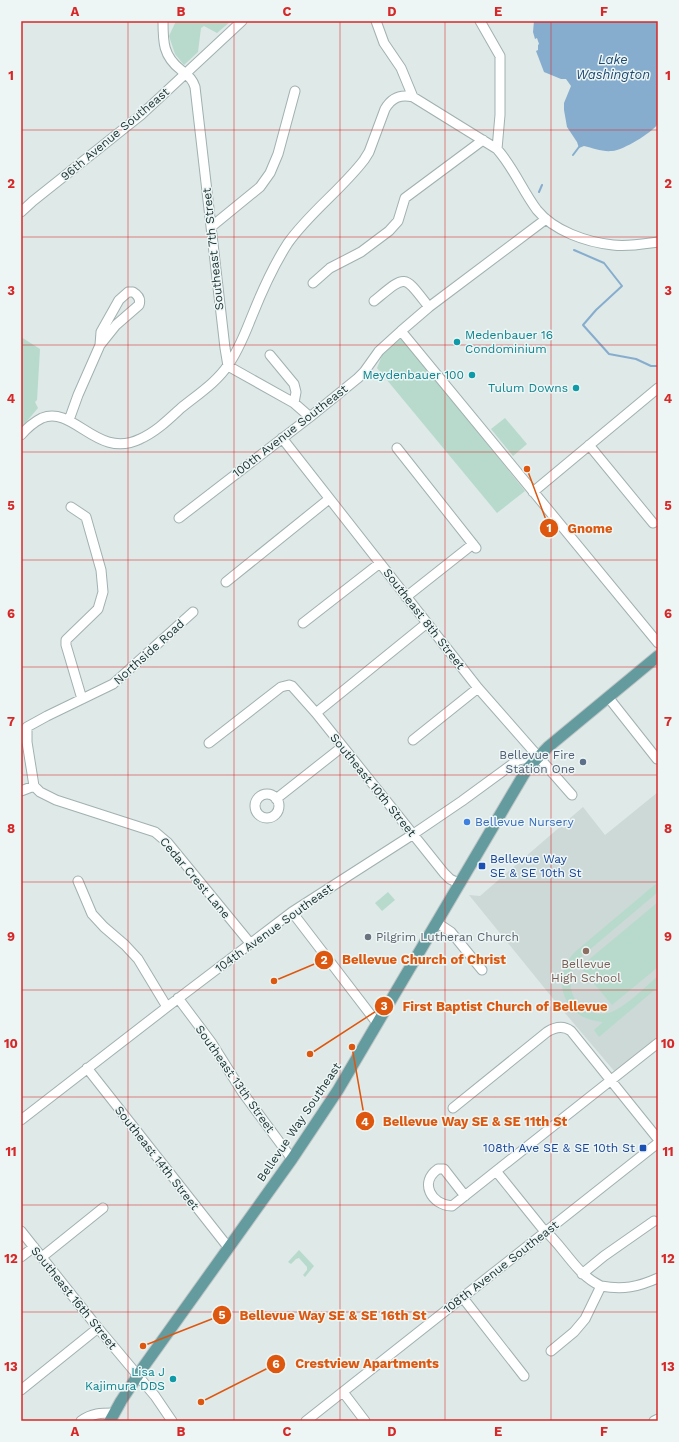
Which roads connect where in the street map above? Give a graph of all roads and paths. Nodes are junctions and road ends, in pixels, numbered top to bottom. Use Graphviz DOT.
graph roads {
  1 [pos="163,21"];
  2 [pos="242,21"];
  3 [pos="376,21"];
  4 [pos="480,21"];
  5 [pos="186,74"];
  6 [pos="294,91"];
  7 [pos="414,97"];
  8 [pos="483,140"];
  9 [pos="497,149"];
  10 [pos="21,212"];
  11 [pos="546,219"];
  12 [pos="211,227"];
  13 [pos="658,242"];
  14 [pos="313,283"];
  15 [pos="374,301"];
  16 [pos="429,307"];
  17 [pos="400,331"];
  18 [pos="100,345"];
  19 [pos="270,355"];
  20 [pos="228,366"];
  21 [pos="658,388"];
  22 [pos="294,403"];
  23 [pos="310,417"];
  24 [pos="69,420"];
  25 [pos="21,435"];
  26 [pos="282,438"];
  27 [pos="589,445"];
  28 [pos="397,448"];
  29 [pos="533,492"];
  30 [pos="329,499"];
  31 [pos="71,507"];
  32 [pos="179,518"];
  33 [pos="653,523"];
  34 [pos="380,563"];
  35 [pos="226,582"];
  36 [pos="406,597"];
  37 [pos="193,612"];
  38 [pos="303,623"];
  39 [pos="427,623"];
  40 [pos="658,643"];
  41 [pos="658,656"];
  42 [pos="478,688"];
  43 [pos="608,697"];
  44 [pos="82,699"];
  45 [pos="316,713"];
  46 [pos="24,724"];
  47 [pos="413,740"];
  48 [pos="209,743"];
  49 [pos="342,747"];
  50 [pos="538,756"];
  51 [pos="657,759"];
  52 [pos="34,786"];
  53 [pos="21,792"];
  54 [pos="572,795"];
  55 [pos="276,799"];
  56 [pos="412,835"];
  57 [pos="78,881"];
  58 [pos="460,884"];
  59 [pos="292,912"];
  60 [pos="436,922"];
  61 [pos="250,944"];
  62 [pos="482,970"];
  63 [pos="178,998"];
  64 [pos="167,1007"];
  65 [pos="377,1024"];
  66 [pos="658,1043"];
  67 [pos="87,1068"];
  68 [pos="611,1080"];
  69 [pos="452,1108"];
  70 [pos="21,1120"];
  71 [pos="658,1139"];
  72 [pos="658,1143"];
  73 [pos="292,1159"];
  74 [pos="496,1171"];
  75 [pos="465,1196"];
  76 [pos="103,1208"];
  77 [pos="654,1221"];
  78 [pos="21,1231"];
  79 [pos="546,1232"];
  80 [pos="34,1247"];
  81 [pos="228,1247"];
  82 [pos="21,1257"];
  83 [pos="42,1258"];
  84 [pos="582,1274"];
  85 [pos="658,1278"];
  86 [pos="601,1286"];
  87 [pos="463,1298"];
  88 [pos="98,1328"];
  89 [pos="551,1351"];
  90 [pos="137,1376"];
  91 [pos="524,1376"];
  92 [pos="21,1390"];
  93 [pos="343,1392"];
  94 [pos="112,1417"];
  95 [pos="658,1419"];
  96 [pos="81,1421"];
  97 [pos="172,1421"];
  98 [pos="306,1421"];
  99 [pos="365,1421"];
  100 [pos="654,1421"];
  1 -- 5 [label="street, Southeast 7th Street"];
  2 -- 5 [label="street, 96th Avenue Southeast"];
  3 -- 7 [label="street"];
  4 -- 9 [label="street"];
  5 -- 10 [label="street, 96th Avenue Southeast"];
  5 -- 12 [label="street, Southeast 7th Street"];
  6 -- 12 [label="street"];
  7 -- 8 [label="street"];
  7 -- 20 [label="street"];
  8 -- 9 [label="street"];
  8 -- 14 [label="street"];
  9 -- 11 [label="street"];
  11 -- 13 [label="street"];
  11 -- 16 [label="street, 100th Avenue Southeast"];
  12 -- 20 [label="street, Southeast 7th Street"];
  15 -- 16 [label="street"];
  16 -- 17 [label="street, 100th Avenue Southeast"];
  17 -- 23 [label="street, 100th Avenue Southeast"];
  17 -- 29 [label="street"];
  18 -- 18 [label="street"];
  18 -- 24 [label="street"];
  19 -- 22 [label="street"];
  20 -- 22 [label="street"];
  20 -- 24 [label="street"];
  21 -- 27 [label="street"];
  22 -- 23 [label="street"];
  23 -- 26 [label="street, 100th Avenue Southeast"];
  24 -- 25 [label="street"];
  26 -- 30 [label="street, Southeast 8th Street"];
  26 -- 32 [label="street, 100th Avenue Southeast"];
  27 -- 29 [label="street"];
  27 -- 33 [label="street"];
  28 -- 36 [label="street"];
  29 -- 40 [label="street"];
  30 -- 34 [label="street, Southeast 8th Street"];
  30 -- 35 [label="street"];
  31 -- 44 [label="street"];
  34 -- 36 [label="street, Southeast 8th Street"];
  34 -- 38 [label="street"];
  36 -- 39 [label="street, Southeast 8th Street"];
  37 -- 44 [label="street, Northside Road"];
  39 -- 42 [label="street, Southeast 8th Street"];
  39 -- 45 [label="street"];
  41 -- 43 [label="main road, Bellevue Way Southeast"];
  42 -- 47 [label="street"];
  42 -- 50 [label="street, Southeast 8th Street"];
  43 -- 50 [label="main road, Bellevue Way Southeast"];
  43 -- 51 [label="street"];
  44 -- 46 [label="street, Northside Road"];
  45 -- 48 [label="street, Southeast 10th Street"];
  45 -- 49 [label="street, Southeast 10th Street"];
  46 -- 52 [label="street, Northside Road"];
  49 -- 55 [label="street"];
  49 -- 56 [label="street, Southeast 10th Street"];
  50 -- 54 [label="street, Southeast 8th Street"];
  50 -- 56 [label="street, 104th Avenue Southeast"];
  50 -- 58 [label="main road, Bellevue Way Southeast"];
  52 -- 53 [label="street"];
  52 -- 61 [label="street, Cedar Crest Lane"];
  56 -- 58 [label="street, Southeast 10th Street"];
  56 -- 59 [label="street, 104th Avenue Southeast"];
  57 -- 64 [label="street"];
  58 -- 60 [label="main road, Bellevue Way Southeast"];
  59 -- 61 [label="street, 104th Avenue Southeast"];
  59 -- 65 [label="street"];
  60 -- 62 [label="street"];
  60 -- 65 [label="main road, Bellevue Way Southeast"];
  61 -- 63 [label="street, 104th Avenue Southeast"];
  63 -- 64 [label="street, 104th Avenue Southeast"];
  63 -- 73 [label="street, Southeast 13th Street"];
  64 -- 67 [label="street, 104th Avenue Southeast"];
  65 -- 73 [label="main road, Bellevue Way Southeast"];
  66 -- 68 [label="street"];
  67 -- 70 [label="street, 104th Avenue Southeast"];
  67 -- 81 [label="street, Southeast 14th Street"];
  68 -- 69 [label="street"];
  68 -- 71 [label="street"];
  68 -- 74 [label="street"];
  72 -- 79 [label="street, 108th Avenue Southeast"];
  73 -- 81 [label="main road, Bellevue Way Southeast"];
  74 -- 75 [label="street"];
  74 -- 79 [label="street"];
  76 -- 83 [label="street"];
  77 -- 84 [label="street"];
  78 -- 80 [label="street, Southeast 16th Street"];
  79 -- 84 [label="street"];
  79 -- 87 [label="street, 108th Avenue Southeast"];
  80 -- 82 [label="street"];
  80 -- 83 [label="street, Southeast 16th Street"];
  81 -- 90 [label="main road, Bellevue Way Southeast"];
  83 -- 88 [label="street, Southeast 16th Street"];
  84 -- 86 [label="street"];
  85 -- 86 [label="street"];
  86 -- 89 [label="street"];
  87 -- 91 [label="street"];
  87 -- 93 [label="street, 108th Avenue Southeast"];
  88 -- 90 [label="street, Southeast 16th Street"];
  88 -- 92 [label="street"];
  90 -- 94 [label="main road, Bellevue Way Southeast"];
  90 -- 97 [label="street, Southeast 16th Street"];
  93 -- 98 [label="street, 108th Avenue Southeast"];
  93 -- 99 [label="street"];
  94 -- 96 [label="street"];
  95 -- 100 [label="street"];
}
